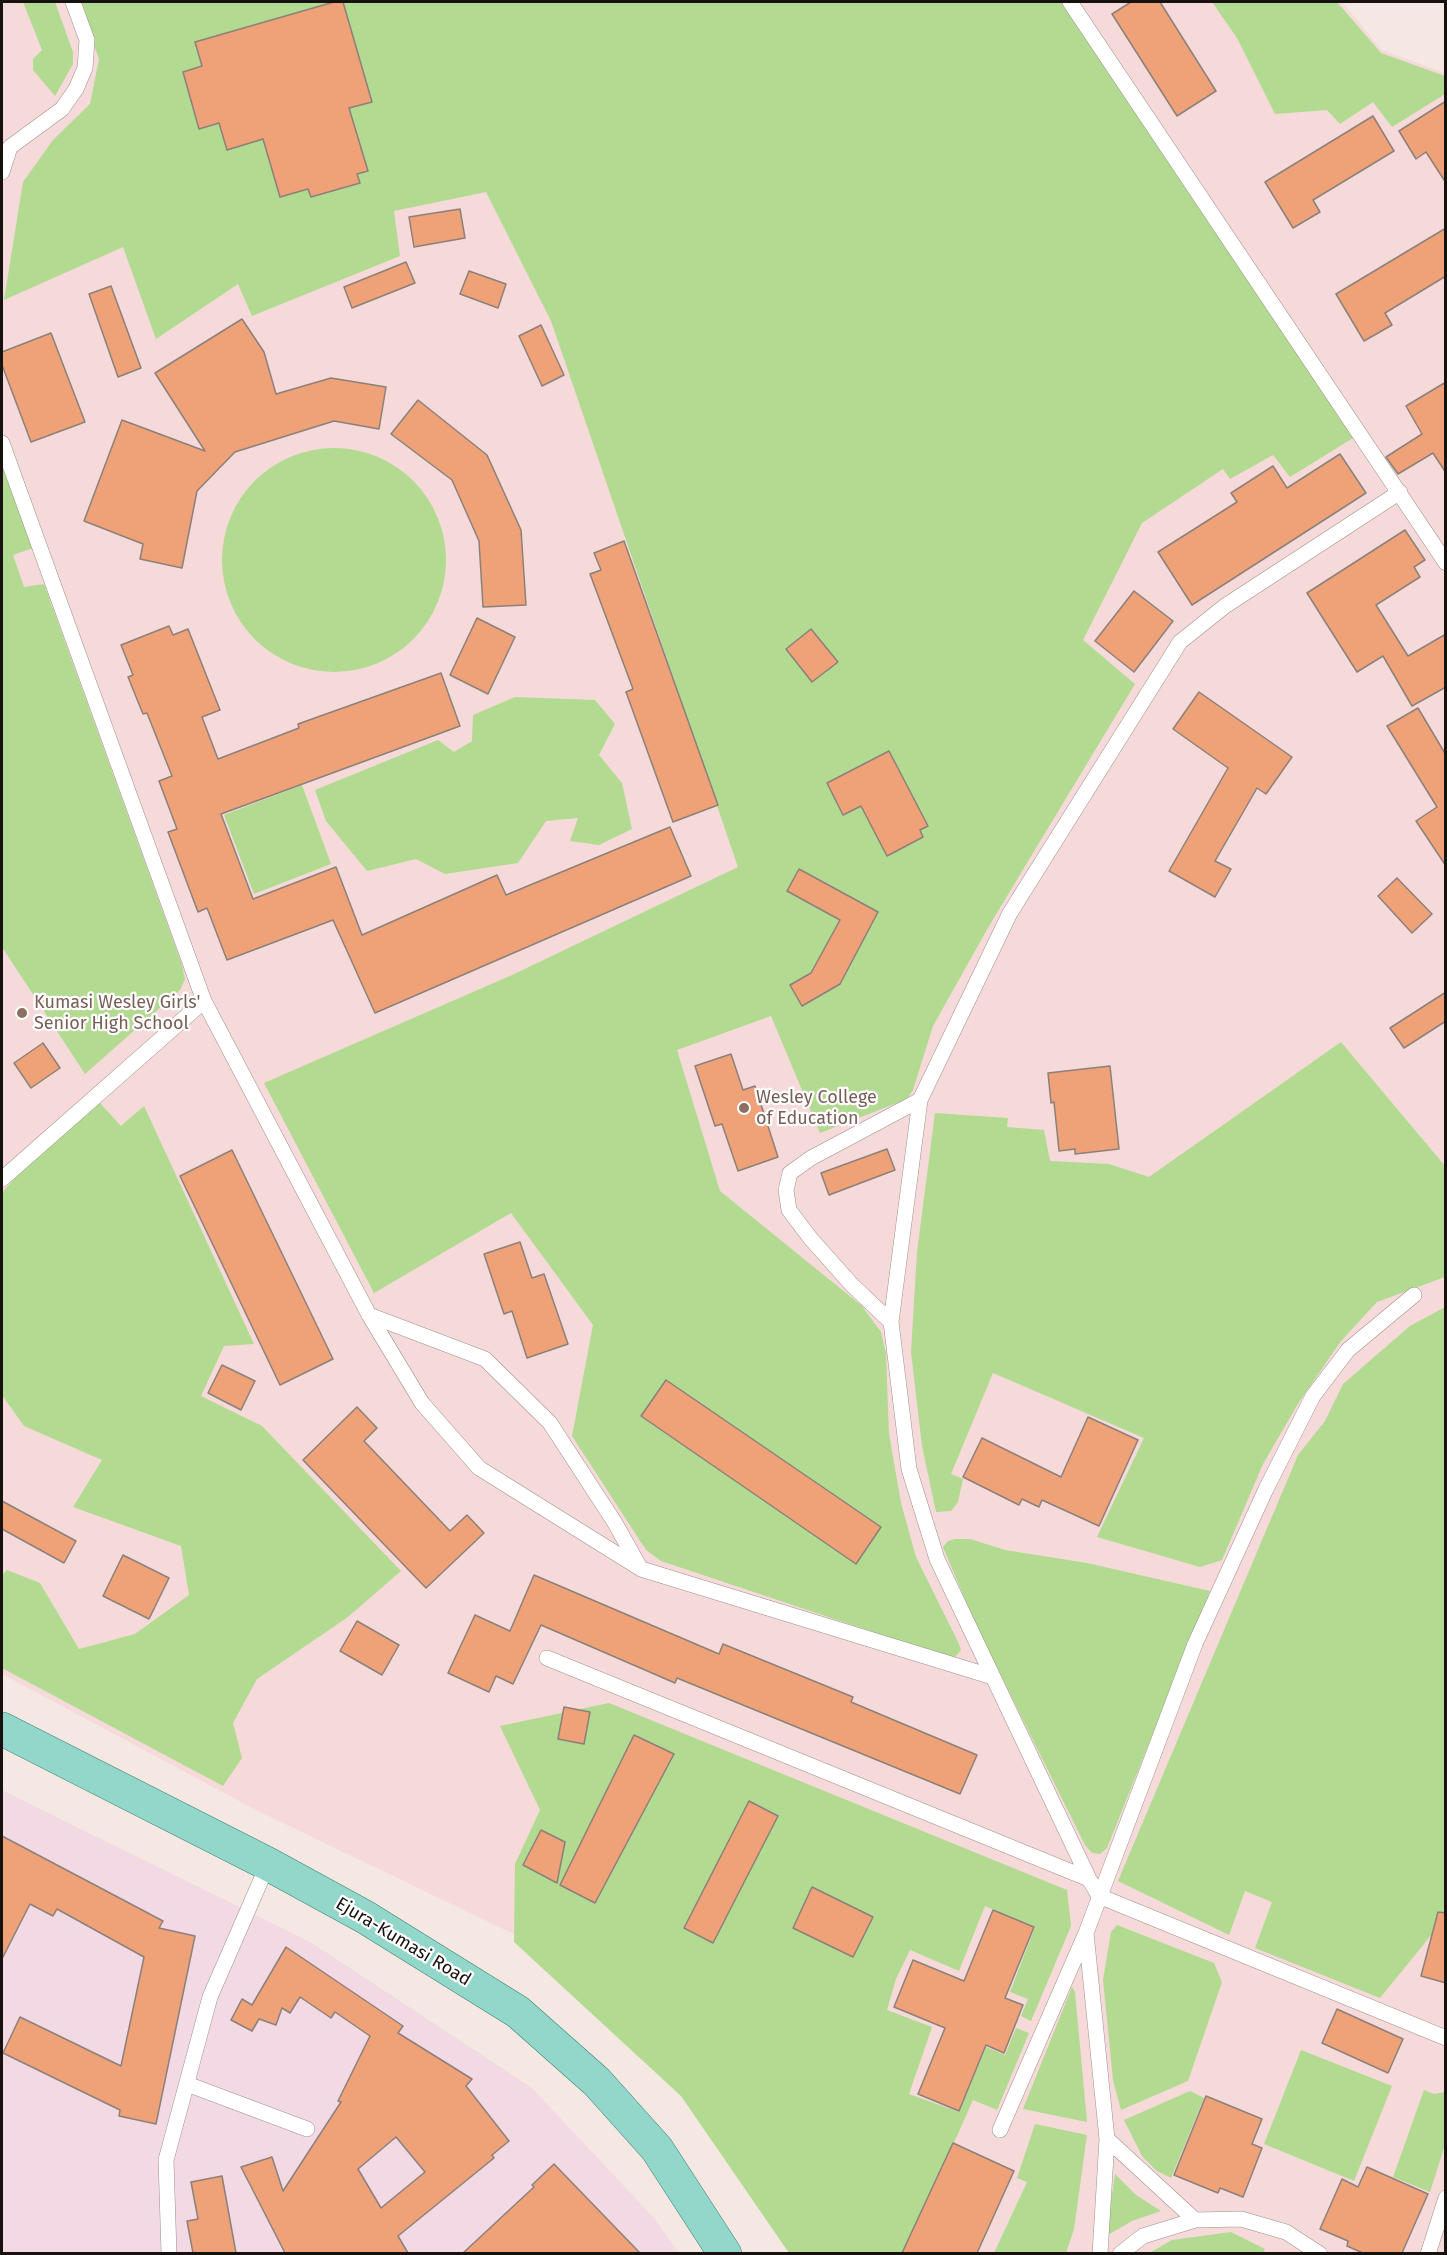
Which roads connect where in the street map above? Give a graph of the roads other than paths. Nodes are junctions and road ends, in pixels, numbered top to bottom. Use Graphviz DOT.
graph roads {
  1 [pos="73,2"];
  2 [pos="1070,2"];
  3 [pos="2,172"];
  4 [pos="2,443"];
  5 [pos="1400,492"];
  6 [pos="1446,563"];
  7 [pos="204,1001"];
  8 [pos="920,1100"];
  9 [pos="2,1179"];
  10 [pos="1414,1295"];
  11 [pos="369,1315"];
  12 [pos="891,1322"];
  13 [pos="641,1569"];
  14 [pos="547,1658"];
  15 [pos="993,1677"];
  16 [pos="2,1730"];
  17 [pos="268,1864"];
  18 [pos="1089,1879"];
  19 [pos="1099,1896"];
  20 [pos="1086,1933"];
  21 [pos="1446,2038"];
  22 [pos="187,2084"];
  23 [pos="307,2129"];
  24 [pos="1000,2130"];
  25 [pos="1107,2139"];
  26 [pos="1446,2198"];
  27 [pos="1195,2220"];
  28 [pos="170,2253"];
  29 [pos="725,2253"];
  30 [pos="1100,2253"];
  31 [pos="1120,2253"];
  32 [pos="1320,2253"];
  33 [pos="1428,2253"];
  1 -- 3 [label="lane"];
  2 -- 5 [label="lane"];
  4 -- 7 [label="lane"];
  5 -- 6 [label="lane"];
  5 -- 8 [label="lane"];
  7 -- 9 [label="lane"];
  7 -- 11 [label="lane"];
  8 -- 12 [label="lane"];
  8 -- 12 [label="lane"];
  10 -- 19 [label="lane"];
  11 -- 13 [label="lane"];
  11 -- 13 [label="lane"];
  12 -- 15 [label="lane"];
  13 -- 15 [label="lane"];
  14 -- 18 [label="lane"];
  15 -- 18 [label="lane"];
  16 -- 17 [label="main road, Ejura-Kumasi Road"];
  17 -- 22 [label="lane"];
  17 -- 29 [label="main road, Ejura-Kumasi Road"];
  18 -- 19 [label="lane"];
  19 -- 20 [label="lane"];
  19 -- 21 [label="lane"];
  20 -- 24 [label="lane"];
  20 -- 25 [label="lane"];
  22 -- 23 [label="lane"];
  22 -- 28 [label="lane"];
  25 -- 27 [label="lane"];
  25 -- 30 [label="lane"];
  26 -- 33 [label="lane"];
  27 -- 31 [label="lane"];
  27 -- 32 [label="lane"];
}
